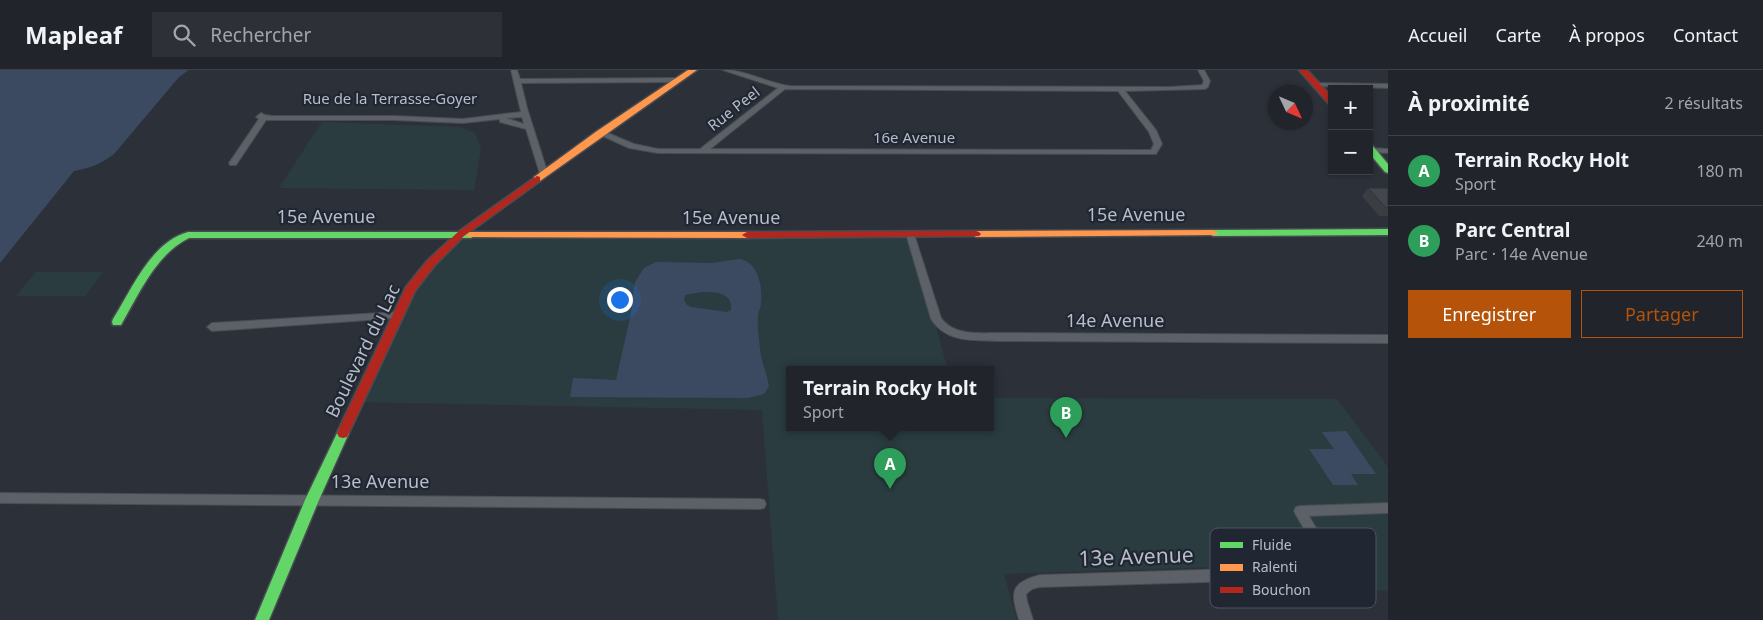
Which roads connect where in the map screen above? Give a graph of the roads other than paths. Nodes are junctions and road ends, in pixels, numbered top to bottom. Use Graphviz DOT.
graph roads {
  1 [pos="514,70"];
  2 [pos="693,70"];
  3 [pos="726,70"];
  4 [pos="1201,70"];
  5 [pos="1303,70"];
  6 [pos="678,80"];
  7 [pos="516,81"];
  8 [pos="1316,85"];
  9 [pos="1388,86"];
  10 [pos="783,88"];
  11 [pos="1119,88"];
  12 [pos="1328,98"];
  13 [pos="525,111"];
  14 [pos="263,118"];
  15 [pos="494,118"];
  16 [pos="530,128"];
  17 [pos="600,133"];
  18 [pos="1373,148"];
  19 [pos="702,151"];
  20 [pos="1388,151"];
  21 [pos="1373,152"];
  22 [pos="233,163"];
  23 [pos="1388,170"];
  24 [pos="544,174"];
  25 [pos="1388,232"];
  26 [pos="910,234"];
  27 [pos="459,236"];
  28 [pos="397,315"];
  29 [pos="117,322"];
  30 [pos="212,327"];
  31 [pos="1388,339"];
  32 [pos="0,498"];
  33 [pos="312,500"];
  34 [pos="760,504"];
  35 [pos="1388,508"];
  36 [pos="1310,528"];
  37 [pos="1210,575"];
  38 [pos="262,620"];
  39 [pos="1026,620"];
  1 -- 7 [label="street"];
  2 -- 6 [label="street, Boulevard du Lac"];
  3 -- 10 [label="street"];
  4 -- 11 [label="street"];
  5 -- 8 [label="street"];
  6 -- 7 [label="street"];
  6 -- 17 [label="street, Boulevard du Lac"];
  7 -- 13 [label="street"];
  8 -- 9 [label="street"];
  8 -- 12 [label="street"];
  10 -- 11 [label="street"];
  10 -- 19 [label="street, Rue Peel"];
  11 -- 19 [label="street, 16e Avenue"];
  13 -- 14 [label="street, Rue de la Terrasse-Goyer"];
  13 -- 15 [label="street, Rue de la Terrasse-Goyer"];
  13 -- 16 [label="street"];
  14 -- 15 [label="street, Rue de la Terrasse-Goyer"];
  14 -- 22 [label="street"];
  15 -- 16 [label="street, Rue de la Terrasse-Goyer"];
  16 -- 24 [label="street"];
  17 -- 19 [label="street, 16e Avenue"];
  17 -- 24 [label="street, Boulevard du Lac"];
  18 -- 20 [label="street"];
  21 -- 23 [label="street"];
  24 -- 27 [label="street, Boulevard du Lac"];
  25 -- 26 [label="street, 15e Avenue"];
  26 -- 27 [label="street, 15e Avenue"];
  26 -- 31 [label="street, 14e Avenue"];
  27 -- 28 [label="street, Boulevard du Lac"];
  27 -- 29 [label="street, 15e Avenue"];
  28 -- 30 [label="street"];
  28 -- 33 [label="street, Boulevard du Lac"];
  32 -- 33 [label="street, 13e Avenue"];
  33 -- 34 [label="street, 13e Avenue"];
  33 -- 38 [label="street, Boulevard du Lac"];
  35 -- 36 [label="street, 13e Avenue"];
  37 -- 39 [label="street, 13e Avenue"];
}
